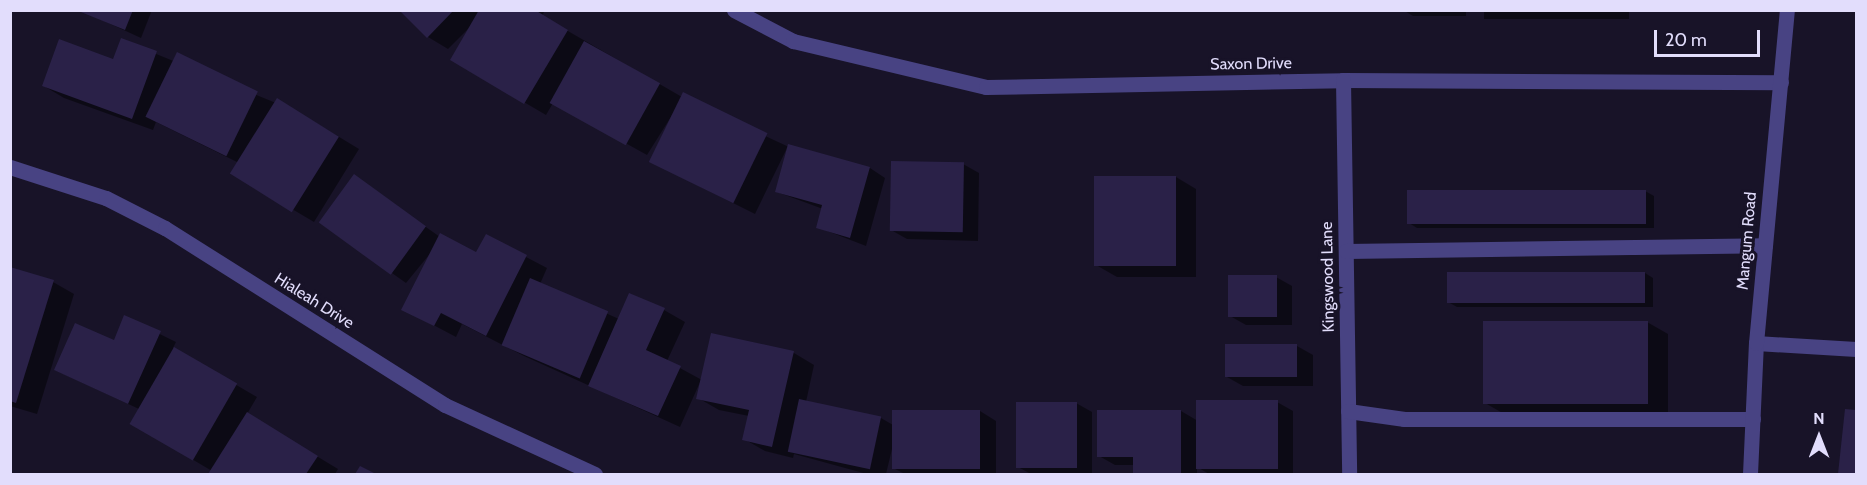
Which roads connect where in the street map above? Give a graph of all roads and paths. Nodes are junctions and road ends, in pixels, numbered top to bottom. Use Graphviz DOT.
graph roads {
  1 [pos="734,10"];
  2 [pos="1787,10"];
  3 [pos="1343,80"];
  4 [pos="1781,82"];
  5 [pos="10,167"];
  6 [pos="1765,245"];
  7 [pos="1346,251"];
  8 [pos="1756,343"];
  9 [pos="1857,349"];
  10 [pos="1348,411"];
  11 [pos="1753,419"];
  12 [pos="595,474"];
  13 [pos="1349,474"];
  14 [pos="1750,474"];
  1 -- 3 [label="street, Saxon Drive"];
  2 -- 4 [label="street, Mangum Road"];
  3 -- 4 [label="street, Saxon Drive"];
  3 -- 7 [label="street, Kingswood Lane"];
  4 -- 6 [label="street, Mangum Road"];
  5 -- 12 [label="street, Hialeah Drive"];
  6 -- 7 [label="street"];
  6 -- 8 [label="street, Mangum Road"];
  7 -- 10 [label="street, Kingswood Lane"];
  8 -- 9 [label="street"];
  8 -- 11 [label="street, Mangum Road"];
  10 -- 11 [label="street"];
  10 -- 13 [label="street, Kingswood Lane"];
  11 -- 14 [label="street, Mangum Road"];
}
